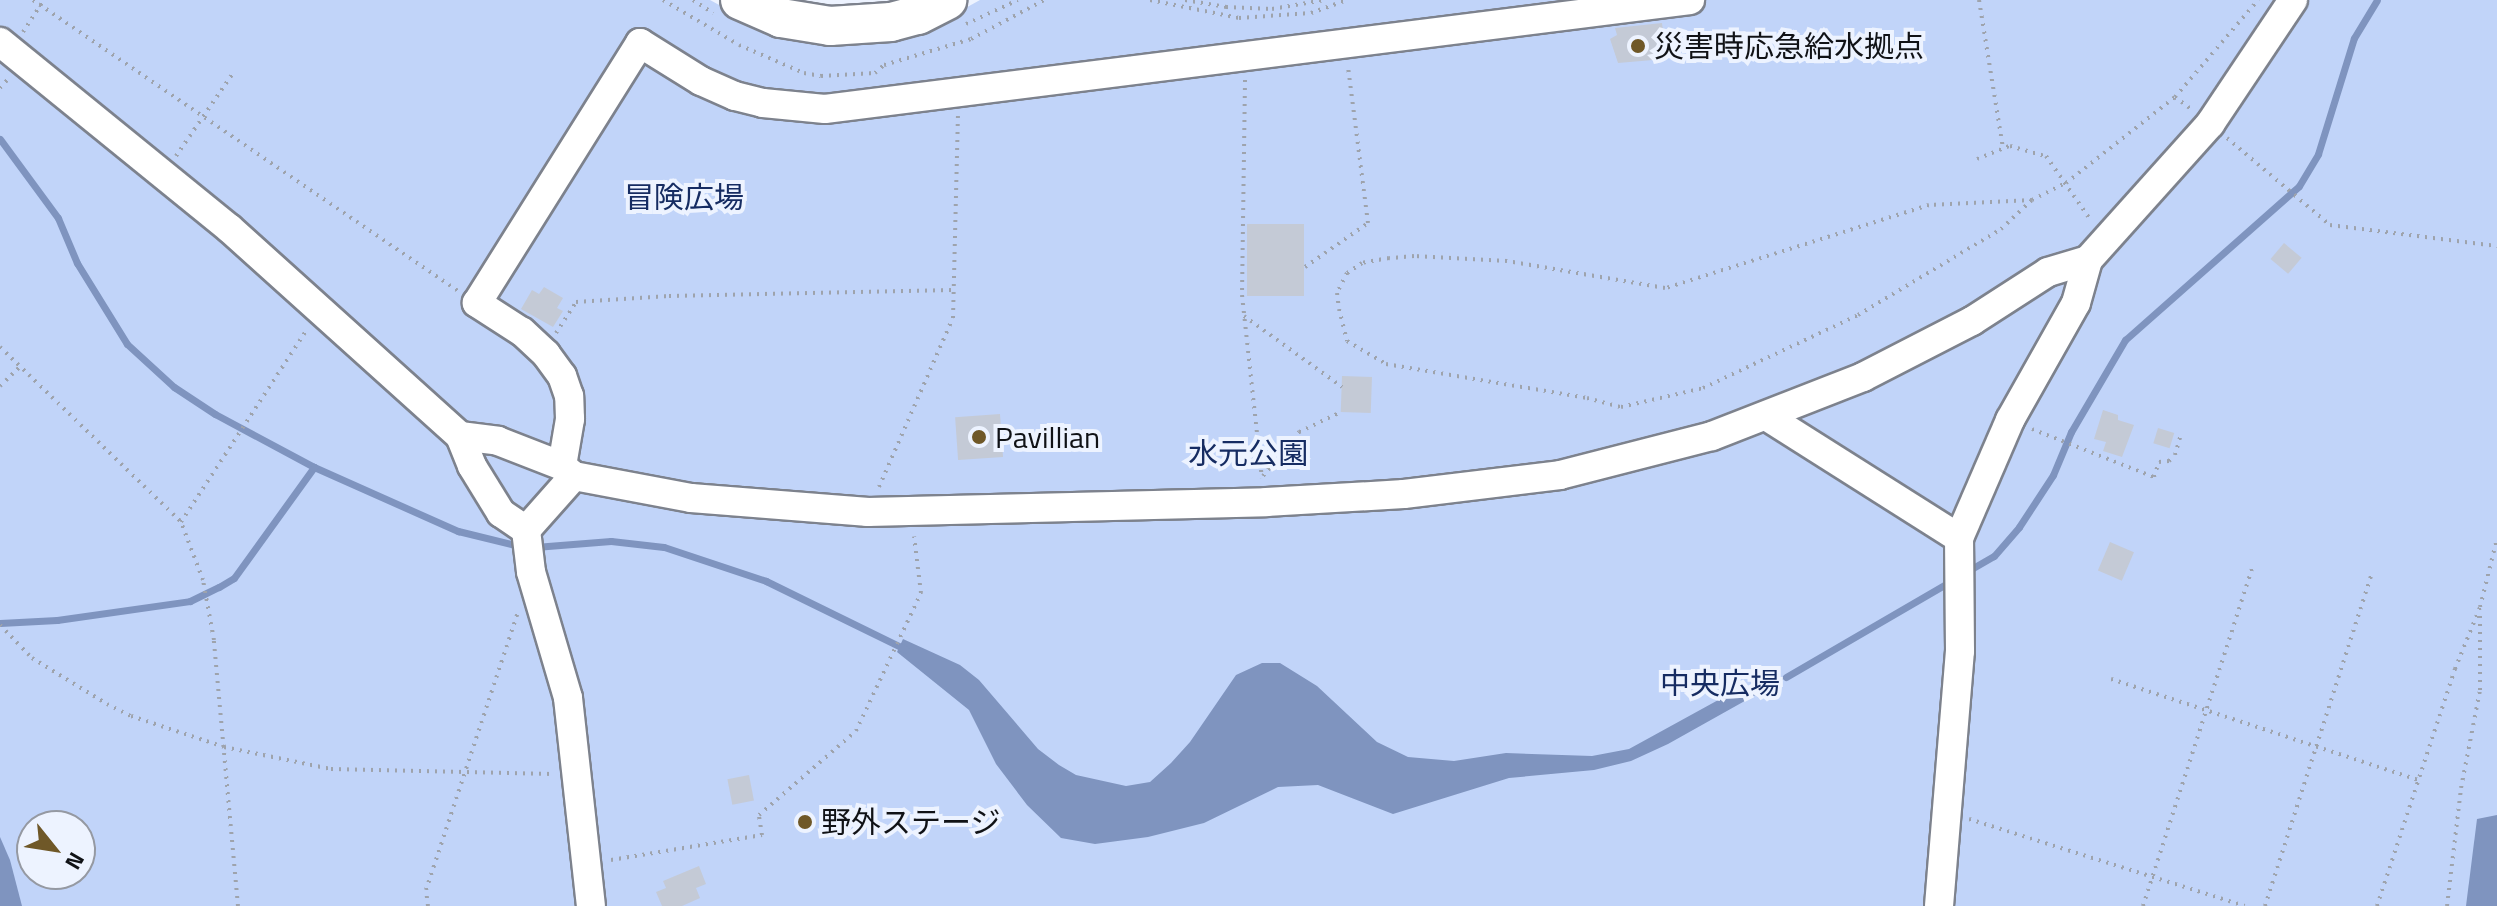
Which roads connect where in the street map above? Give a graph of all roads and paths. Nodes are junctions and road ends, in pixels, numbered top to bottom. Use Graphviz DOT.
graph roads {
  1 [pos="33,0"];
  2 [pos="740,0"];
  3 [pos="947,0"];
  4 [pos="1150,0"];
  5 [pos="1185,0"];
  6 [pos="1324,0"];
  7 [pos="1347,0"];
  8 [pos="1690,0"];
  9 [pos="1979,0"];
  10 [pos="2258,0"];
  11 [pos="2293,0"];
  12 [pos="42,3"];
  13 [pos="0,42"];
  14 [pos="1345,44"];
  15 [pos="1245,58"];
  16 [pos="233,73"];
  17 [pos="958,93"];
  18 [pos="205,118"];
  19 [pos="2003,149"];
  20 [pos="1977,159"];
  21 [pos="162,173"];
  22 [pos="2066,183"];
  23 [pos="2279,183"];
  24 [pos="2032,200"];
  25 [pos="2497,246"];
  26 [pos="2097,250"];
  27 [pos="1305,267"];
  28 [pos="953,290"];
  29 [pos="477,303"];
  30 [pos="320,309"];
  31 [pos="1244,316"];
  32 [pos="0,347"];
  33 [pos="543,351"];
  34 [pos="20,367"];
  35 [pos="0,386"];
  36 [pos="1342,387"];
  37 [pos="1341,412"];
  38 [pos="1766,416"];
  39 [pos="460,436"];
  40 [pos="2180,437"];
  41 [pos="2059,441"];
  42 [pos="568,471"];
  43 [pos="1264,490"];
  44 [pos="912,511"];
  45 [pos="868,512"];
  46 [pos="181,522"];
  47 [pos="1959,538"];
  48 [pos="2497,539"];
  49 [pos="528,550"];
  50 [pos="2253,566"];
  51 [pos="2372,572"];
  52 [pos="2480,607"];
  53 [pos="0,625"];
  54 [pos="2111,679"];
  55 [pos="2207,711"];
  56 [pos="224,747"];
  57 [pos="2318,747"];
  58 [pos="465,772"];
  59 [pos="575,774"];
  60 [pos="2419,780"];
  61 [pos="1949,813"];
  62 [pos="585,865"];
  63 [pos="2153,877"];
  64 [pos="238,906"];
  65 [pos="428,906"];
  66 [pos="591,906"];
  67 [pos="1939,906"];
  68 [pos="2143,906"];
  69 [pos="2245,906"];
  70 [pos="2265,906"];
  71 [pos="2377,906"];
  72 [pos="2447,906"];
  1 -- 12 [label="path"];
  2 -- 3 [label="street"];
  4 -- 7 [label="path"];
  5 -- 6 [label="path"];
  8 -- 14 [label="street"];
  9 -- 19 [label="path"];
  10 -- 22 [label="path"];
  11 -- 26 [label="street"];
  12 -- 18 [label="path"];
  13 -- 21 [label="street"];
  14 -- 15 [label="street"];
  14 -- 27 [label="path"];
  15 -- 17 [label="street"];
  15 -- 31 [label="path"];
  16 -- 18 [label="path"];
  17 -- 28 [label="path"];
  17 -- 29 [label="street"];
  18 -- 21 [label="path"];
  18 -- 29 [label="path"];
  19 -- 20 [label="path"];
  19 -- 22 [label="path"];
  21 -- 30 [label="street"];
  22 -- 24 [label="path"];
  22 -- 26 [label="path"];
  23 -- 25 [label="path"];
  24 -- 24 [label="path"];
  26 -- 38 [label="street"];
  26 -- 47 [label="street"];
  28 -- 33 [label="path"];
  28 -- 45 [label="path"];
  29 -- 33 [label="street"];
  30 -- 39 [label="street"];
  30 -- 46 [label="path"];
  31 -- 36 [label="path"];
  31 -- 43 [label="path"];
  32 -- 34 [label="path"];
  33 -- 42 [label="street"];
  34 -- 35 [label="path"];
  34 -- 46 [label="path"];
  37 -- 43 [label="path"];
  38 -- 43 [label="street"];
  38 -- 47 [label="street"];
  39 -- 42 [label="street"];
  39 -- 49 [label="street"];
  40 -- 41 [label="path"];
  42 -- 45 [label="street"];
  42 -- 49 [label="street"];
  43 -- 44 [label="street"];
  44 -- 45 [label="street"];
  44 -- 62 [label="path"];
  46 -- 56 [label="path"];
  47 -- 61 [label="street"];
  48 -- 52 [label="path"];
  49 -- 58 [label="path"];
  49 -- 59 [label="street"];
  50 -- 55 [label="path"];
  51 -- 57 [label="path"];
  52 -- 60 [label="path"];
  52 -- 72 [label="path"];
  53 -- 56 [label="path"];
  54 -- 55 [label="path"];
  55 -- 57 [label="path"];
  55 -- 63 [label="path"];
  56 -- 58 [label="path"];
  56 -- 64 [label="path"];
  57 -- 60 [label="path"];
  57 -- 70 [label="path"];
  58 -- 59 [label="path"];
  58 -- 65 [label="path"];
  59 -- 62 [label="street"];
  60 -- 71 [label="path"];
  61 -- 63 [label="path"];
  61 -- 67 [label="street"];
  62 -- 66 [label="street"];
  63 -- 68 [label="path"];
  63 -- 69 [label="path"];
}
